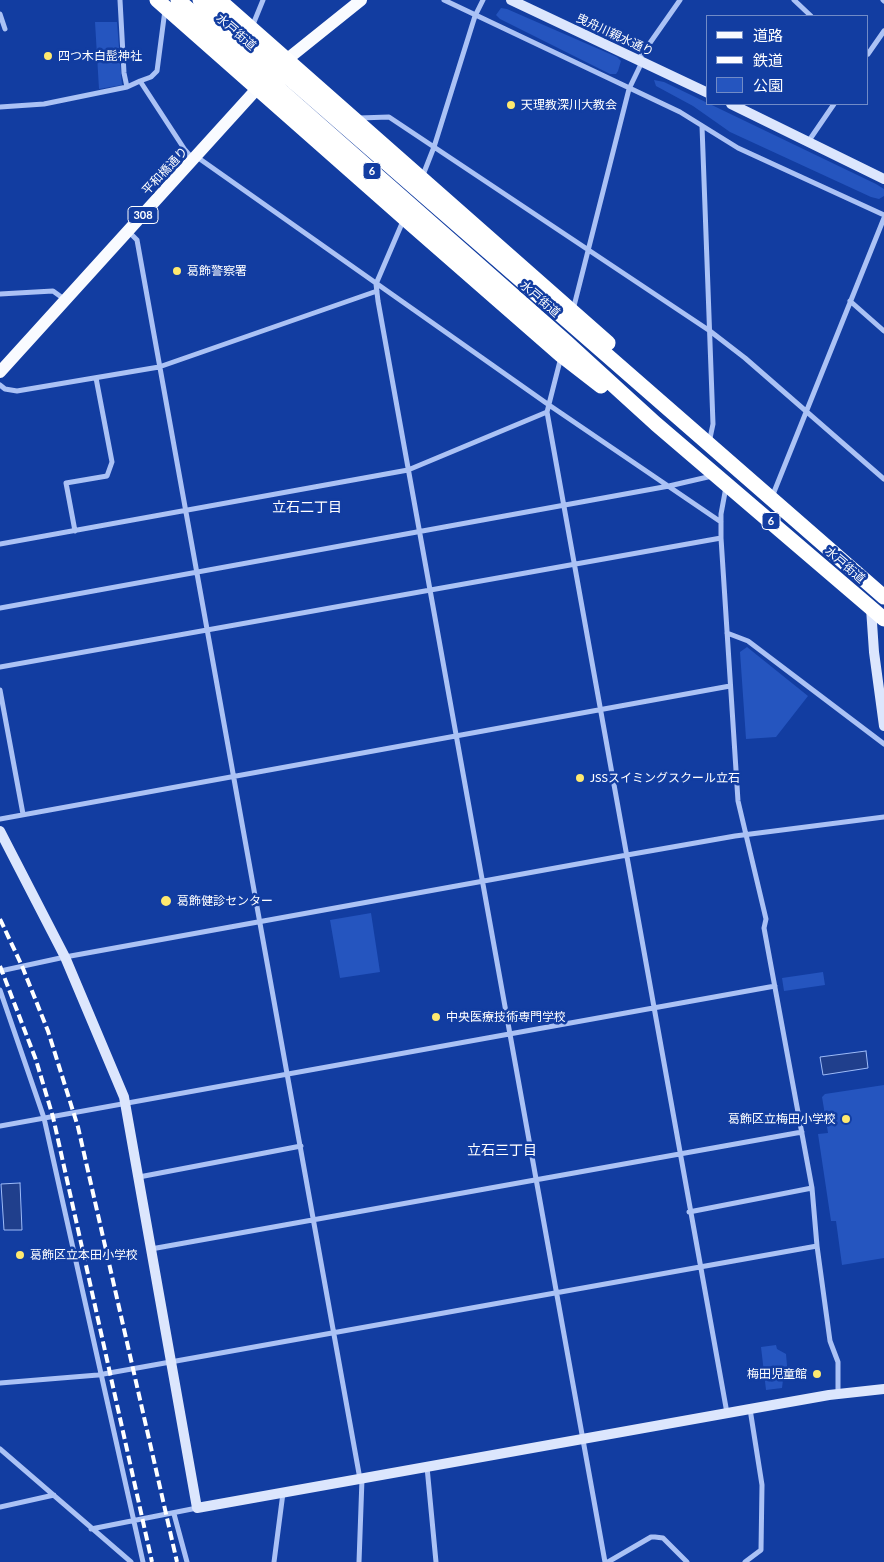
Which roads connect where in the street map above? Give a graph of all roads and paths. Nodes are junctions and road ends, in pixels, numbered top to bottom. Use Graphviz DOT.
graph roads {
  1 [pos="120,0"];
  2 [pos="200,0"];
  3 [pos="219,0"];
  4 [pos="263,0"];
  5 [pos="361,0"];
  6 [pos="444,0"];
  7 [pos="482,0"];
  8 [pos="511,0"];
  9 [pos="680,0"];
  10 [pos="794,0"];
  11 [pos="167,3"];
  12 [pos="0,14"];
  13 [pos="810,15"];
  14 [pos="475,16"];
  15 [pos="251,28"];
  16 [pos="5,29"];
  17 [pos="884,31"];
  18 [pos="869,53"];
  19 [pos="286,59"];
  20 [pos="640,61"];
  21 [pos="140,82"];
  22 [pos="128,87"];
  23 [pos="257,88"];
  24 [pos="629,89"];
  25 [pos="706,92"];
  26 [pos="733,105"];
  27 [pos="833,105"];
  28 [pos="0,107"];
  29 [pos="353,118"];
  30 [pos="702,126"];
  31 [pos="808,143"];
  32 [pos="434,147"];
  33 [pos="196,158"];
  34 [pos="421,178"];
  35 [pos="884,179"];
  36 [pos="884,216"];
  37 [pos="404,218"];
  38 [pos="129,231"];
  39 [pos="588,250"];
  40 [pos="376,287"];
  41 [pos="0,294"];
  42 [pos="66,301"];
  43 [pos="850,301"];
  44 [pos="573,310"];
  45 [pos="710,331"];
  46 [pos="884,331"];
  47 [pos="564,348"];
  48 [pos="160,367"];
  49 [pos="0,372"];
  50 [pos="96,378"];
  51 [pos="0,385"];
  52 [pos="549,406"];
  53 [pos="667,408"];
  54 [pos="805,410"];
  55 [pos="546,412"];
  56 [pos="709,445"];
  57 [pos="408,470"];
  58 [pos="722,479"];
  59 [pos="884,479"];
  60 [pos="669,486"];
  61 [pos="771,499"];
  62 [pos="563,504"];
  63 [pos="186,512"];
  64 [pos="721,522"];
  65 [pos="75,531"];
  66 [pos="419,531"];
  67 [pos="721,538"];
  68 [pos="0,544"];
  69 [pos="574,564"];
  70 [pos="196,571"];
  71 [pos="868,584"];
  72 [pos="429,589"];
  73 [pos="884,597"];
  74 [pos="877,607"];
  75 [pos="0,608"];
  76 [pos="884,619"];
  77 [pos="207,630"];
  78 [pos="727,633"];
  79 [pos="0,667"];
  80 [pos="730,686"];
  81 [pos="0,690"];
  82 [pos="601,710"];
  83 [pos="884,726"];
  84 [pos="455,736"];
  85 [pos="884,744"];
  86 [pos="233,775"];
  87 [pos="23,814"];
  88 [pos="884,817"];
  89 [pos="0,819"];
  90 [pos="0,831"];
  91 [pos="746,835"];
  92 [pos="627,855"];
  93 [pos="482,882"];
  94 [pos="259,922"];
  95 [pos="65,957"];
  96 [pos="0,972"];
  97 [pos="775,986"];
  98 [pos="0,990"];
  99 [pos="654,1008"];
  100 [pos="509,1034"];
  101 [pos="287,1074"];
  102 [pos="125,1104"];
  103 [pos="44,1118"];
  104 [pos="0,1126"];
  105 [pos="802,1132"];
  106 [pos="301,1146"];
  107 [pos="679,1155"];
  108 [pos="139,1177"];
  109 [pos="536,1179"];
  110 [pos="812,1188"];
  111 [pos="689,1212"];
  112 [pos="313,1220"];
  113 [pos="816,1246"];
  114 [pos="151,1249"];
  115 [pos="700,1268"];
  116 [pos="556,1292"];
  117 [pos="333,1332"];
  118 [pos="171,1362"];
  119 [pos="101,1375"];
  120 [pos="0,1383"];
  121 [pos="884,1389"];
  122 [pos="838,1395"];
  123 [pos="750,1409"];
  124 [pos="727,1413"];
  125 [pos="582,1439"];
  126 [pos="0,1449"];
  127 [pos="427,1467"];
  128 [pos="361,1479"];
  129 [pos="283,1492"];
  130 [pos="54,1495"];
  131 [pos="0,1507"];
  132 [pos="197,1508"];
  133 [pos="174,1514"];
  134 [pos="134,1522"];
  135 [pos="91,1529"];
  136 [pos="131,1562"];
  137 [pos="143,1562"];
  138 [pos="187,1562"];
  139 [pos="274,1562"];
  140 [pos="359,1562"];
  141 [pos="436,1562"];
  142 [pos="606,1562"];
  143 [pos="687,1562"];
  144 [pos="745,1562"];
  1 -- 22 [label="street"];
  2 -- 53 [label="highway, 水戸街道 / 6"];
  3 -- 15 [label="highway"];
  4 -- 15 [label="street"];
  5 -- 19 [label="main road, 平和橋通り / 308"];
  6 -- 14 [label="street"];
  7 -- 14 [label="street"];
  8 -- 20 [label="street, 曳舟川親水通り"];
  9 -- 20 [label="street"];
  10 -- 13 [label="street"];
  11 -- 21 [label="street"];
  11 -- 23 [label="highway"];
  11 -- 47 [label="highway, 水戸街道 / 6"];
  12 -- 16 [label="street"];
  14 -- 24 [label="street"];
  14 -- 32 [label="street"];
  15 -- 19 [label="highway"];
  17 -- 18 [label="street"];
  19 -- 23 [label="main road, 平和橋通り / 308"];
  19 -- 29 [label="highway"];
  20 -- 24 [label="street"];
  20 -- 25 [label="street, 曳舟川親水通り"];
  21 -- 22 [label="street"];
  21 -- 33 [label="street"];
  22 -- 28 [label="street"];
  23 -- 33 [label="main road, 平和橋通り / 308"];
  23 -- 37 [label="highway"];
  24 -- 30 [label="street"];
  24 -- 39 [label="street"];
  26 -- 31 [label="street"];
  27 -- 31 [label="street"];
  29 -- 32 [label="street"];
  29 -- 34 [label="highway"];
  30 -- 36 [label="street"];
  30 -- 45 [label="street"];
  31 -- 35 [label="street"];
  32 -- 34 [label="street"];
  32 -- 39 [label="street"];
  33 -- 38 [label="main road, 平和橋通り / 308"];
  33 -- 40 [label="street"];
  34 -- 44 [label="highway"];
  36 -- 43 [label="street"];
  37 -- 40 [label="street"];
  37 -- 47 [label="highway"];
  38 -- 42 [label="main road, 平和橋通り / 308"];
  38 -- 48 [label="street"];
  39 -- 44 [label="street"];
  39 -- 45 [label="street"];
  40 -- 48 [label="street"];
  40 -- 52 [label="street"];
  40 -- 57 [label="street"];
  41 -- 42 [label="street"];
  42 -- 49 [label="main road, 平和橋通り / 308"];
  43 -- 46 [label="street"];
  43 -- 54 [label="street"];
  44 -- 53 [label="highway"];
  45 -- 54 [label="street"];
  45 -- 56 [label="street"];
  47 -- 52 [label="street"];
  47 -- 58 [label="highway, 水戸街道 / 6"];
  48 -- 50 [label="street"];
  48 -- 63 [label="street"];
  50 -- 51 [label="street"];
  50 -- 65 [label="street"];
  52 -- 55 [label="street"];
  52 -- 60 [label="street"];
  53 -- 56 [label="highway, 水戸街道 / 6"];
  54 -- 59 [label="street"];
  54 -- 61 [label="street"];
  55 -- 57 [label="street"];
  55 -- 62 [label="street"];
  56 -- 61 [label="highway, 水戸街道 / 6"];
  57 -- 63 [label="street"];
  57 -- 66 [label="street"];
  58 -- 60 [label="street"];
  58 -- 64 [label="street"];
  58 -- 74 [label="highway, 水戸街道 / 6"];
  60 -- 62 [label="street"];
  60 -- 64 [label="street"];
  61 -- 71 [label="highway, 水戸街道 / 6"];
  62 -- 66 [label="street"];
  62 -- 69 [label="street"];
  63 -- 65 [label="street"];
  63 -- 70 [label="street"];
  64 -- 67 [label="street"];
  65 -- 68 [label="street"];
  66 -- 70 [label="street"];
  66 -- 72 [label="street"];
  67 -- 69 [label="street"];
  67 -- 78 [label="street"];
  69 -- 72 [label="street"];
  69 -- 82 [label="street"];
  70 -- 75 [label="street"];
  70 -- 77 [label="street"];
  71 -- 73 [label="highway, 水戸街道 / 6"];
  71 -- 74 [label="highway"];
  72 -- 77 [label="street"];
  72 -- 84 [label="street"];
  74 -- 76 [label="highway, 水戸街道 / 6"];
  74 -- 83 [label="street"];
  77 -- 79 [label="street"];
  77 -- 86 [label="street"];
  78 -- 80 [label="street"];
  78 -- 85 [label="street"];
  80 -- 82 [label="street"];
  80 -- 91 [label="street"];
  81 -- 87 [label="street"];
  82 -- 84 [label="street"];
  82 -- 92 [label="street"];
  84 -- 86 [label="street"];
  84 -- 93 [label="street"];
  86 -- 87 [label="street"];
  86 -- 94 [label="street"];
  87 -- 89 [label="street"];
  88 -- 91 [label="street"];
  90 -- 95 [label="street"];
  91 -- 92 [label="street"];
  91 -- 97 [label="street"];
  92 -- 93 [label="street"];
  92 -- 99 [label="street"];
  93 -- 94 [label="street"];
  93 -- 100 [label="street"];
  94 -- 95 [label="street"];
  94 -- 101 [label="street"];
  95 -- 96 [label="street"];
  95 -- 102 [label="street"];
  97 -- 99 [label="street"];
  97 -- 105 [label="street"];
  98 -- 103 [label="street"];
  99 -- 100 [label="street"];
  99 -- 107 [label="street"];
  100 -- 101 [label="street"];
  100 -- 109 [label="street"];
  101 -- 102 [label="street"];
  101 -- 106 [label="street"];
  102 -- 103 [label="street"];
  102 -- 108 [label="street"];
  103 -- 104 [label="street"];
  103 -- 119 [label="street"];
  105 -- 107 [label="street"];
  105 -- 110 [label="street"];
  106 -- 108 [label="street"];
  106 -- 112 [label="street"];
  107 -- 109 [label="street"];
  107 -- 111 [label="street"];
  108 -- 114 [label="street"];
  109 -- 112 [label="street"];
  109 -- 116 [label="street"];
  110 -- 111 [label="street"];
  110 -- 113 [label="street"];
  111 -- 115 [label="street"];
  112 -- 114 [label="street"];
  112 -- 117 [label="street"];
  113 -- 115 [label="street"];
  113 -- 122 [label="street"];
  114 -- 118 [label="street"];
  115 -- 116 [label="street"];
  115 -- 124 [label="street"];
  116 -- 117 [label="street"];
  116 -- 125 [label="street"];
  117 -- 118 [label="street"];
  117 -- 128 [label="street"];
  118 -- 119 [label="street"];
  118 -- 132 [label="street"];
  119 -- 120 [label="street"];
  119 -- 134 [label="street"];
  121 -- 122 [label="street"];
  122 -- 123 [label="street"];
  123 -- 124 [label="street"];
  123 -- 144 [label="street"];
  124 -- 125 [label="street"];
  125 -- 127 [label="street"];
  125 -- 142 [label="street"];
  126 -- 130 [label="street"];
  127 -- 128 [label="street"];
  127 -- 141 [label="street"];
  128 -- 129 [label="street"];
  128 -- 140 [label="street"];
  129 -- 132 [label="street"];
  129 -- 139 [label="street"];
  130 -- 131 [label="street"];
  130 -- 135 [label="street"];
  132 -- 133 [label="street"];
  133 -- 134 [label="street"];
  133 -- 138 [label="street"];
  134 -- 135 [label="street"];
  134 -- 137 [label="street"];
  135 -- 136 [label="street"];
  142 -- 143 [label="street"];
}
